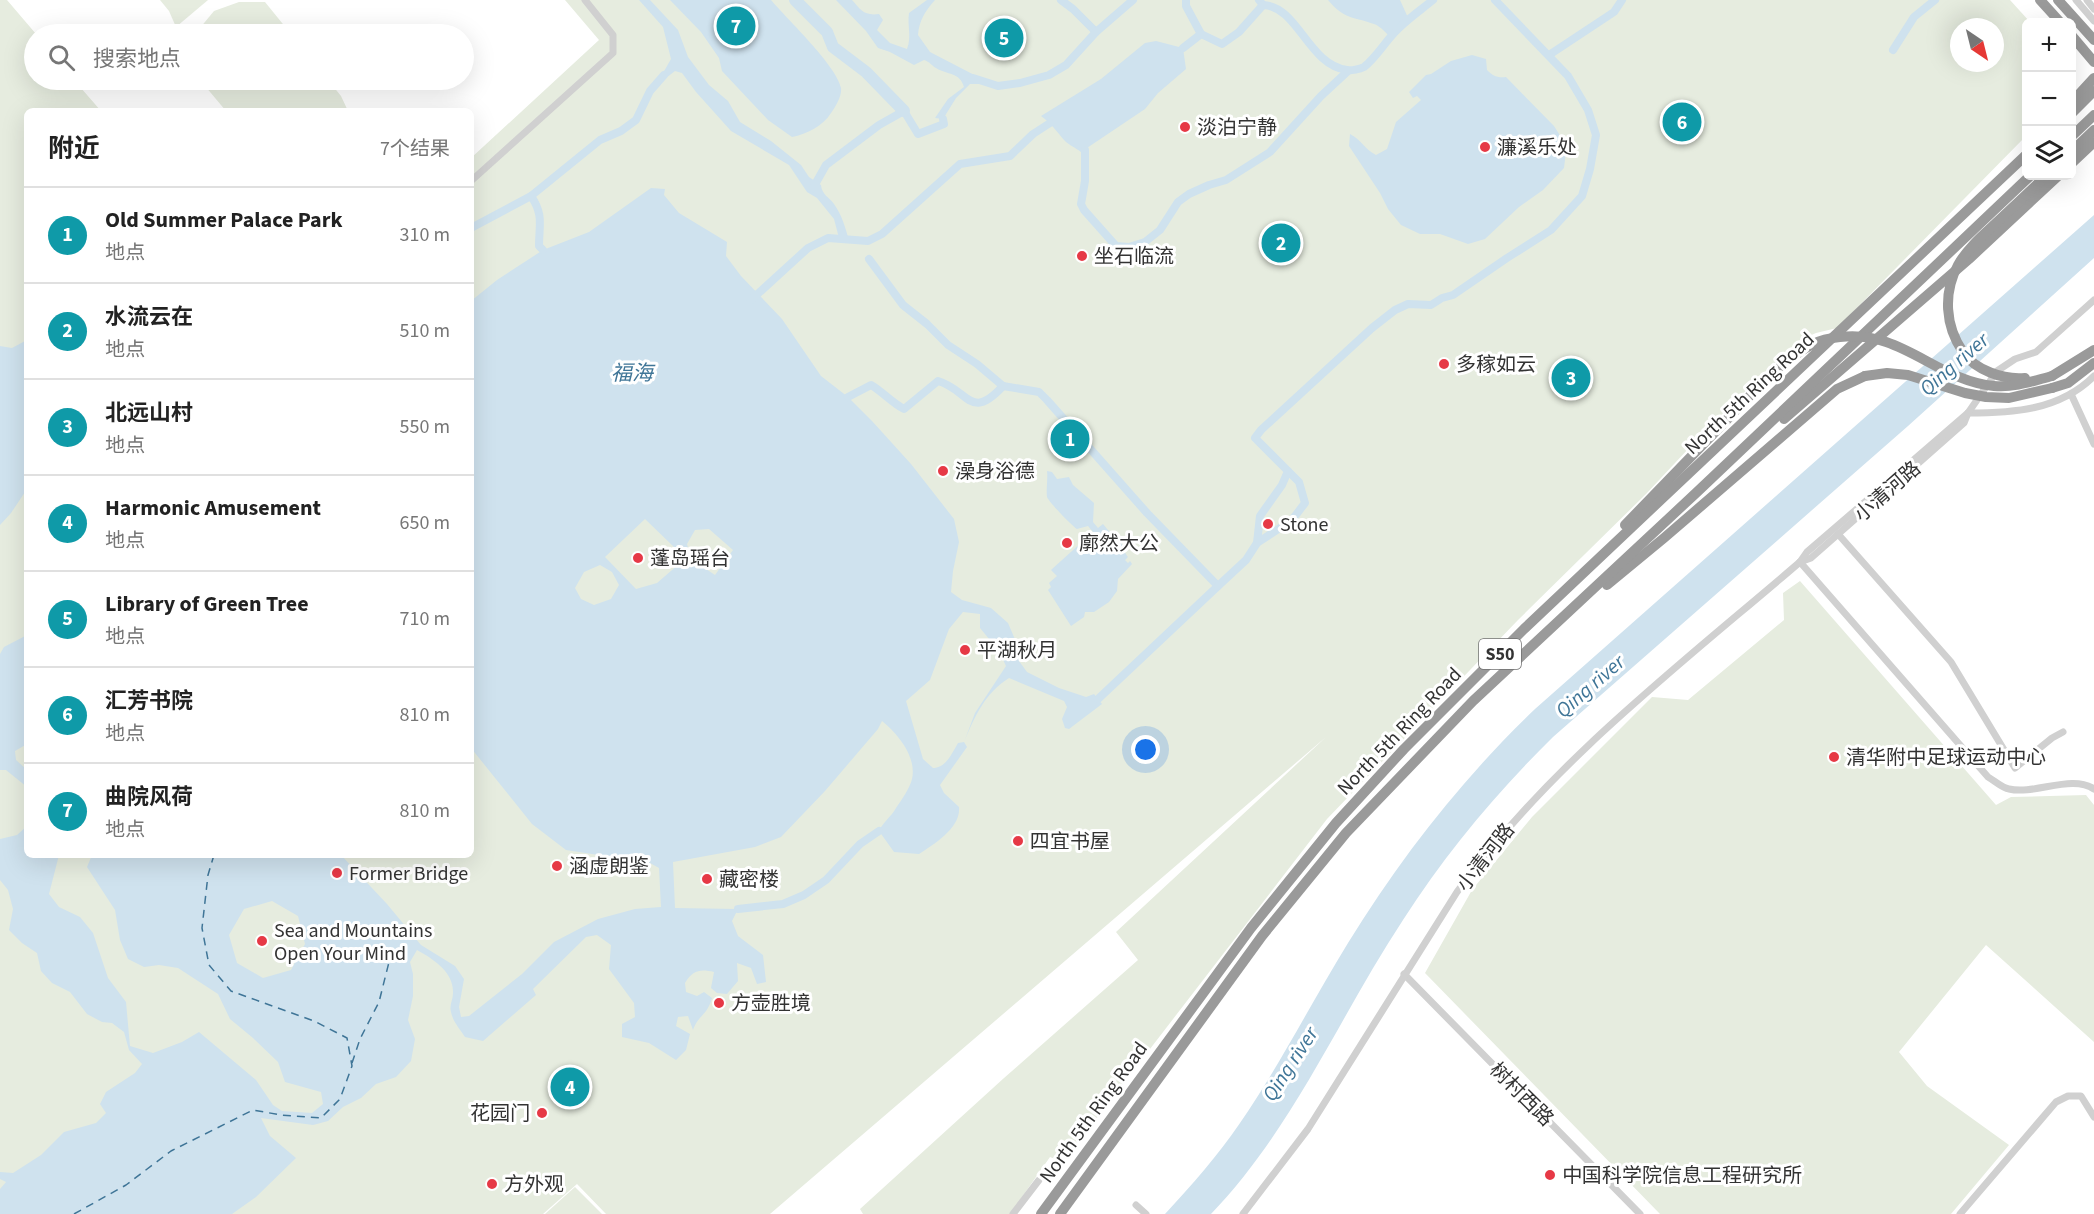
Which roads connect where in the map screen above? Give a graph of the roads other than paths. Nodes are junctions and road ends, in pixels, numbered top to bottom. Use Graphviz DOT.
graph roads {
  1 [pos="585,0"];
  2 [pos="2040,0"];
  3 [pos="2058,0"];
  4 [pos="2076,0"];
  5 [pos="2090,6"];
  6 [pos="2056,18"];
  7 [pos="2094,21"];
  8 [pos="2094,40"];
  9 [pos="2076,41"];
  10 [pos="2094,62"];
  11 [pos="2094,78"];
  12 [pos="2094,91"];
  13 [pos="2076,98"];
  14 [pos="2076,109"];
  15 [pos="2094,115"];
  16 [pos="2094,130"];
  17 [pos="2076,132"];
  18 [pos="2094,142"];
  19 [pos="2076,147"];
  20 [pos="2022,153"];
  21 [pos="2022,159"];
  22 [pos="2076,159"];
  23 [pos="474,178"];
  24 [pos="2026,180"];
  25 [pos="2042,180"];
  26 [pos="2054,180"];
  27 [pos="1950,228"];
  28 [pos="2094,300"];
  29 [pos="2094,350"];
  30 [pos="2094,363"];
  31 [pos="2052,376"];
  32 [pos="2094,376"];
  33 [pos="2070,394"];
  34 [pos="1968,413"];
  35 [pos="2094,444"];
  36 [pos="1696,493"];
  37 [pos="1838,534"];
  38 [pos="1800,562"];
  39 [pos="1524,629"];
  40 [pos="1536,641"];
  41 [pos="2063,732"];
  42 [pos="2094,789"];
  43 [pos="1404,974"];
  44 [pos="2094,1118"];
  45 [pos="1039,1180"];
  46 [pos="1137,1205"];
  47 [pos="1013,1214"];
  48 [pos="1041,1214"];
  49 [pos="1060,1214"];
  50 [pos="1146,1214"];
  51 [pos="1243,1214"];
  52 [pos="1640,1214"];
  53 [pos="1960,1214"];
  1 -- 23 [label="street"];
  2 -- 6 [label="highway"];
  3 -- 8 [label="highway"];
  4 -- 5 [label="street"];
  5 -- 7 [label="street"];
  9 -- 10 [label="highway"];
  11 -- 13 [label="highway"];
  12 -- 14 [label="highway"];
  15 -- 17 [label="highway"];
  16 -- 19 [label="highway"];
  18 -- 22 [label="highway"];
  20 -- 27 [label="highway"];
  21 -- 27 [label="highway, North 5th Ring Road / S50"];
  24 -- 36 [label="highway, North 5th Ring Road / S50"];
  25 -- 31 [label="highway, bridge"];
  26 -- 36 [label="highway"];
  27 -- 39 [label="highway, North 5th Ring Road / S50"];
  28 -- 34 [label="street, 小清河路"];
  29 -- 31 [label="highway"];
  30 -- 40 [label="highway, bridge"];
  31 -- 39 [label="highway, bridge"];
  32 -- 33 [label="street"];
  33 -- 34 [label="street"];
  33 -- 35 [label="street"];
  34 -- 37 [label="street, 小清河路"];
  34 -- 38 [label="street, 小清河路"];
  36 -- 40 [label="highway, North 5th Ring Road / S50"];
  37 -- 38 [label="street, 小清河路"];
  37 -- 41 [label="street"];
  38 -- 42 [label="street"];
  38 -- 43 [label="street, 小清河路"];
  39 -- 48 [label="highway, North 5th Ring Road / S50"];
  40 -- 49 [label="highway, North 5th Ring Road / S50"];
  43 -- 51 [label="street, 小清河路"];
  43 -- 52 [label="street, 树村西路"];
  44 -- 53 [label="street"];
  45 -- 47 [label="street"];
  46 -- 50 [label="street"];
}
